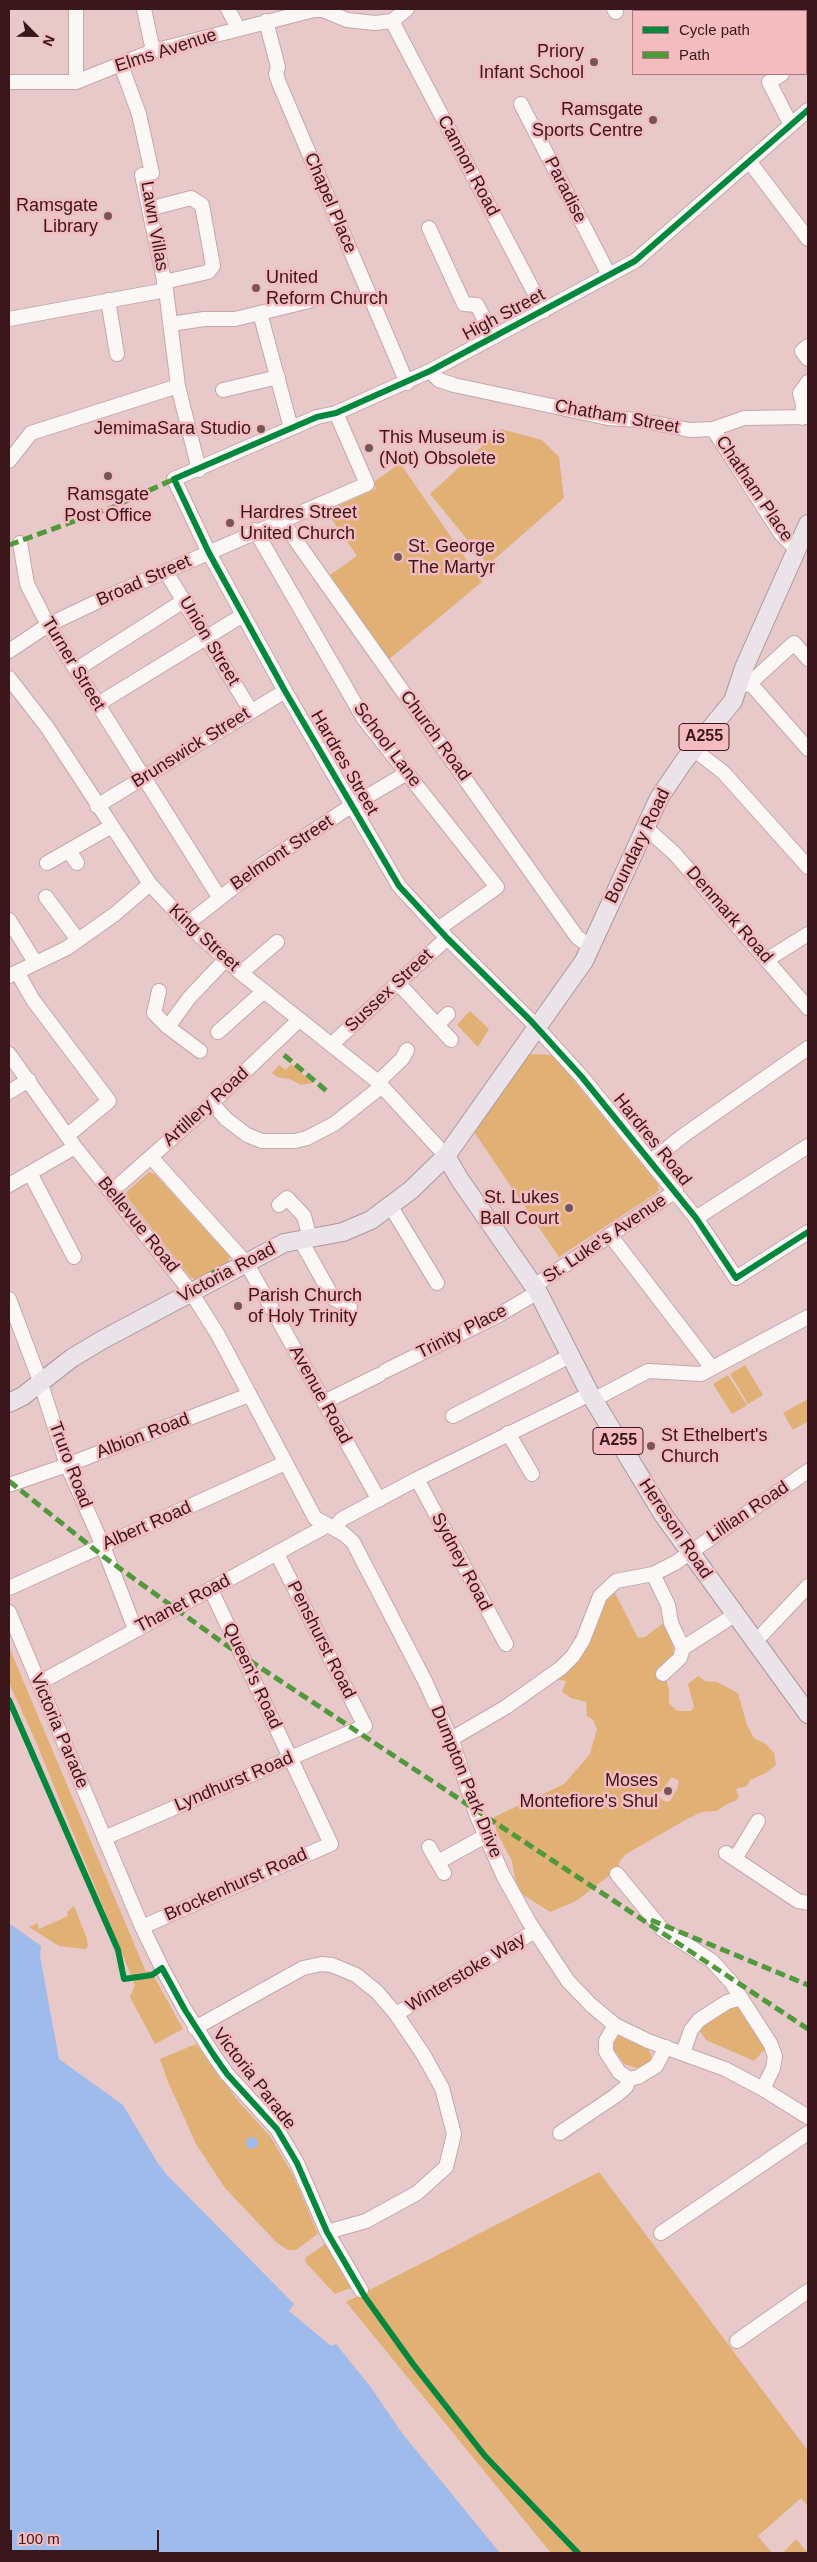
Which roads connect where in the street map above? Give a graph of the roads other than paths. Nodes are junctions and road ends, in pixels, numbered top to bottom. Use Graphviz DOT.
graph roads {
  1 [pos="76,9"];
  2 [pos="144,9"];
  3 [pos="228,9"];
  4 [pos="324,9"];
  5 [pos="407,9"];
  6 [pos="266,20"];
  7 [pos="392,21"];
  8 [pos="238,28"];
  9 [pos="154,52"];
  10 [pos="121,65"];
  11 [pos="780,75"];
  12 [pos="9,82"];
  13 [pos="76,82"];
  14 [pos="521,104"];
  15 [pos="807,116"];
  16 [pos="791,125"];
  17 [pos="749,161"];
  18 [pos="149,209"];
  19 [pos="429,228"];
  20 [pos="808,239"];
  21 [pos="609,275"];
  22 [pos="165,286"];
  23 [pos="108,300"];
  24 [pos="309,301"];
  25 [pos="544,311"];
  26 [pos="260,313"];
  27 [pos="9,319"];
  28 [pos="171,324"];
  29 [pos="494,338"];
  30 [pos="808,346"];
  31 [pos="117,354"];
  32 [pos="808,359"];
  33 [pos="430,371"];
  34 [pos="278,377"];
  35 [pos="406,382"];
  36 [pos="808,382"];
  37 [pos="178,386"];
  38 [pos="223,390"];
  39 [pos="336,413"];
  40 [pos="805,417"];
  41 [pos="291,428"];
  42 [pos="713,429"];
  43 [pos="9,461"];
  44 [pos="199,470"];
  45 [pos="174,479"];
  46 [pos="282,521"];
  47 [pos="808,524"];
  48 [pos="255,530"];
  49 [pos="20,543"];
  50 [pos="796,549"];
  51 [pos="208,553"];
  52 [pos="166,572"];
  53 [pos="185,600"];
  54 [pos="243,615"];
  55 [pos="48,625"];
  56 [pos="207,636"];
  57 [pos="9,651"];
  58 [pos="808,659"];
  59 [pos="77,669"];
  60 [pos="9,678"];
  61 [pos="744,686"];
  62 [pos="285,691"];
  63 [pos="98,704"];
  64 [pos="251,711"];
  65 [pos="694,749"];
  66 [pos="808,749"];
  67 [pos="407,773"];
  68 [pos="146,781"];
  69 [pos="97,806"];
  70 [pos="351,806"];
  71 [pos="110,827"];
  72 [pos="645,827"];
  73 [pos="68,850"];
  74 [pos="47,862"];
  75 [pos="77,863"];
  76 [pos="808,867"];
  77 [pos="150,884"];
  78 [pos="46,897"];
  79 [pos="219,897"];
  80 [pos="9,920"];
  81 [pos="187,924"];
  82 [pos="443,934"];
  83 [pos="808,934"];
  84 [pos="78,940"];
  85 [pos="591,947"];
  86 [pos="276,948"];
  87 [pos="226,959"];
  88 [pos="768,959"];
  89 [pos="35,962"];
  90 [pos="241,973"];
  91 [pos="13,974"];
  92 [pos="398,983"];
  93 [pos="158,991"];
  94 [pos="264,991"];
  95 [pos="808,1008"];
  96 [pos="448,1014"];
  97 [pos="299,1020"];
  98 [pos="437,1025"];
  99 [pos="168,1027"];
  100 [pos="536,1027"];
  101 [pos="218,1032"];
  102 [pos="451,1040"];
  103 [pos="332,1044"];
  104 [pos="808,1048"];
  105 [pos="408,1050"];
  106 [pos="200,1051"];
  107 [pos="9,1054"];
  108 [pos="29,1080"];
  109 [pos="380,1084"];
  110 [pos="9,1092"];
  111 [pos="212,1103"];
  112 [pos="72,1141"];
  113 [pos="808,1146"];
  114 [pos="446,1156"];
  115 [pos="151,1157"];
  116 [pos="651,1161"];
  117 [pos="30,1173"];
  118 [pos="9,1185"];
  119 [pos="676,1191"];
  120 [pos="111,1192"];
  121 [pos="279,1206"];
  122 [pos="390,1207"];
  123 [pos="696,1218"];
  124 [pos="808,1232"];
  125 [pos="610,1235"];
  126 [pos="305,1239"];
  127 [pos="74,1257"];
  128 [pos="246,1264"];
  129 [pos="437,1283"];
  130 [pos="536,1289"];
  131 [pos="191,1292"];
  132 [pos="9,1299"];
  133 [pos="350,1307"];
  134 [pos="808,1317"];
  135 [pos="570,1356"];
  136 [pos="712,1368"];
  137 [pos="40,1381"];
  138 [pos="249,1394"];
  139 [pos="591,1397"];
  140 [pos="324,1402"];
  141 [pos="9,1403"];
  142 [pos="453,1416"];
  143 [pos="508,1433"];
  144 [pos="285,1462"];
  145 [pos="67,1465"];
  146 [pos="808,1471"];
  147 [pos="533,1473"];
  148 [pos="417,1480"];
  149 [pos="9,1485"];
  150 [pos="379,1500"];
  151 [pos="331,1526"];
  152 [pos="103,1546"];
  153 [pos="688,1552"];
  154 [pos="277,1554"];
  155 [pos="653,1574"];
  156 [pos="808,1586"];
  157 [pos="9,1588"];
  158 [pos="210,1590"];
  159 [pos="9,1612"];
  160 [pos="736,1614"];
  161 [pos="135,1629"];
  162 [pos="755,1642"];
  163 [pos="506,1644"];
  164 [pos="684,1648"];
  165 [pos="664,1674"];
  166 [pos="39,1683"];
  167 [pos="808,1714"];
  168 [pos="365,1726"];
  169 [pos="451,1739"];
  170 [pos="290,1757"];
  171 [pos="758,1821"];
  172 [pos="487,1835"];
  173 [pos="104,1838"];
  174 [pos="331,1844"];
  175 [pos="429,1847"];
  176 [pos="617,1874"];
  177 [pos="808,1903"];
  178 [pos="142,1927"];
  179 [pos="535,1931"];
  180 [pos="741,1998"];
  181 [pos="396,2014"];
  182 [pos="615,2025"];
  183 [pos="195,2028"];
  184 [pos="666,2046"];
  185 [pos="683,2053"];
  186 [pos="629,2078"];
  187 [pos="763,2089"];
  188 [pos="808,2117"];
  189 [pos="560,2133"];
  190 [pos="808,2133"];
  191 [pos="327,2232"];
  192 [pos="661,2233"];
  193 [pos="361,2290"];
  194 [pos="808,2291"];
  195 [pos="736,2341"];
  1 -- 13 [label="street"];
  2 -- 9 [label="street"];
  3 -- 8 [label="street"];
  4 -- 6 [label="street, Elms Avenue"];
  4 -- 7 [label="street"];
  5 -- 7 [label="street"];
  6 -- 8 [label="street, Elms Avenue"];
  6 -- 35 [label="street, Chapel Place"];
  7 -- 25 [label="street, Cannon Road"];
  8 -- 9 [label="street, Elms Avenue"];
  9 -- 10 [label="street, Elms Avenue"];
  10 -- 13 [label="street, Elms Avenue"];
  10 -- 18 [label="street, Lawn Villas"];
  11 -- 16 [label="street"];
  12 -- 13 [label="street, Elms Avenue"];
  14 -- 21 [label="street, Paradise"];
  15 -- 16 [label="street, High Street"];
  16 -- 17 [label="street, High Street"];
  17 -- 20 [label="street"];
  17 -- 21 [label="street, High Street"];
  18 -- 22 [label="street, Lawn Villas"];
  18 -- 22 [label="street"];
  19 -- 29 [label="street"];
  21 -- 25 [label="street, High Street"];
  22 -- 23 [label="street"];
  22 -- 28 [label="street, Lawn Villas"];
  23 -- 27 [label="street"];
  23 -- 31 [label="street"];
  24 -- 26 [label="street"];
  25 -- 29 [label="street, High Street"];
  26 -- 28 [label="street"];
  26 -- 34 [label="street"];
  28 -- 37 [label="street, Lawn Villas"];
  29 -- 33 [label="street, High Street"];
  30 -- 32 [label="street"];
  33 -- 35 [label="street, High Street"];
  33 -- 42 [label="street, Chatham Street"];
  34 -- 38 [label="street"];
  34 -- 41 [label="street"];
  35 -- 39 [label="street, High Street"];
  36 -- 40 [label="street"];
  37 -- 43 [label="street"];
  37 -- 44 [label="street, Lawn Villas"];
  39 -- 41 [label="street, High Street"];
  39 -- 46 [label="street, Broad Street"];
  40 -- 42 [label="street, Chatham Street"];
  41 -- 44 [label="street, High Street"];
  42 -- 50 [label="street, Chatham Place"];
  44 -- 45 [label="street, High Street"];
  45 -- 51 [label="street, Hardres Street"];
  46 -- 48 [label="street, Broad Street"];
  46 -- 85 [label="street, Church Road"];
  47 -- 50 [label="main road, Boundary Road / A255"];
  48 -- 51 [label="street, Broad Street"];
  48 -- 67 [label="street, School Lane"];
  49 -- 55 [label="street, Turner Street"];
  50 -- 61 [label="main road, Boundary Road / A255"];
  51 -- 52 [label="street, Broad Street"];
  51 -- 54 [label="street, Hardres Street"];
  52 -- 53 [label="street, Union Street"];
  52 -- 55 [label="street, Broad Street"];
  53 -- 56 [label="street, Union Street"];
  53 -- 59 [label="street"];
  54 -- 56 [label="street"];
  54 -- 62 [label="street, Hardres Street"];
  55 -- 57 [label="street, Broad Street"];
  55 -- 59 [label="street, Turner Street"];
  56 -- 63 [label="street"];
  56 -- 64 [label="street, Union Street"];
  58 -- 61 [label="street"];
  59 -- 63 [label="street, Turner Street"];
  60 -- 69 [label="street, King Street"];
  61 -- 65 [label="main road, Boundary Road / A255"];
  61 -- 66 [label="street"];
  62 -- 64 [label="street, Brunswick Street"];
  62 -- 70 [label="street, Hardres Street"];
  63 -- 68 [label="street, Turner Street"];
  64 -- 68 [label="street, Brunswick Street"];
  65 -- 72 [label="main road, Boundary Road / A255"];
  65 -- 76 [label="street"];
  67 -- 70 [label="street, Belmont Street"];
  67 -- 82 [label="street, School Lane"];
  68 -- 69 [label="street, Brunswick Street"];
  68 -- 79 [label="street, Turner Street"];
  69 -- 71 [label="street, King Street"];
  70 -- 79 [label="street, Belmont Street"];
  70 -- 82 [label="street, Hardres Street"];
  71 -- 73 [label="street"];
  71 -- 77 [label="street, King Street"];
  72 -- 85 [label="main road, Boundary Road / A255"];
  72 -- 88 [label="street, Denmark Road"];
  73 -- 74 [label="street"];
  73 -- 75 [label="street"];
  77 -- 81 [label="street, King Street"];
  77 -- 84 [label="street"];
  78 -- 84 [label="street"];
  79 -- 81 [label="street, Belmont Street"];
  80 -- 89 [label="street"];
  81 -- 87 [label="street, King Street"];
  82 -- 92 [label="street, Sussex Street"];
  82 -- 100 [label="street, Hardres Street"];
  83 -- 88 [label="street"];
  84 -- 89 [label="street"];
  85 -- 100 [label="main road, Boundary Road / A255"];
  86 -- 90 [label="street"];
  87 -- 90 [label="street, King Street"];
  87 -- 99 [label="street"];
  88 -- 95 [label="street, Denmark Road"];
  89 -- 91 [label="street"];
  90 -- 94 [label="street, King Street"];
  91 -- 112 [label="street"];
  92 -- 98 [label="street"];
  92 -- 103 [label="street, Sussex Street"];
  93 -- 99 [label="street"];
  94 -- 97 [label="street, King Street"];
  94 -- 101 [label="street"];
  96 -- 98 [label="street"];
  97 -- 103 [label="street, King Street"];
  97 -- 111 [label="street, Artillery Road"];
  98 -- 102 [label="street"];
  99 -- 106 [label="street"];
  100 -- 114 [label="main road, Boundary Road / A255"];
  100 -- 116 [label="street, Hardres Road"];
  103 -- 109 [label="street, King Street"];
  104 -- 116 [label="street"];
  105 -- 109 [label="street"];
  107 -- 108 [label="street, Bellevue Road"];
  108 -- 110 [label="street"];
  108 -- 112 [label="street, Bellevue Road"];
  109 -- 111 [label="street"];
  109 -- 114 [label="street, King Street"];
  111 -- 115 [label="street, Artillery Road"];
  112 -- 117 [label="street"];
  112 -- 120 [label="street, Bellevue Road"];
  113 -- 123 [label="street"];
  114 -- 122 [label="main road, Victoria Road"];
  114 -- 130 [label="main road, Hereson Road / A255"];
  115 -- 120 [label="street, Artillery Road"];
  115 -- 128 [label="street, Avenue Road"];
  116 -- 119 [label="street, Hardres Road"];
  117 -- 118 [label="street"];
  117 -- 127 [label="street"];
  119 -- 123 [label="street, Hardres Road"];
  119 -- 125 [label="street, St. Luke's Avenue"];
  120 -- 131 [label="street, Bellevue Road"];
  121 -- 126 [label="street"];
  122 -- 126 [label="main road, Victoria Road"];
  122 -- 129 [label="street"];
  123 -- 124 [label="street, Hardres Road"];
  125 -- 130 [label="street, St. Luke's Avenue"];
  125 -- 136 [label="street"];
  126 -- 128 [label="main road, Victoria Road"];
  126 -- 133 [label="street"];
  128 -- 131 [label="main road, Victoria Road"];
  128 -- 140 [label="street, Avenue Road"];
  130 -- 135 [label="main road, Hereson Road / A255"];
  130 -- 140 [label="street, Trinity Place"];
  131 -- 137 [label="main road, Victoria Road"];
  131 -- 138 [label="street, Bellevue Road"];
  132 -- 137 [label="street, Truro Road"];
  134 -- 136 [label="street, Thanet Road"];
  135 -- 139 [label="main road, Hereson Road / A255"];
  135 -- 142 [label="street"];
  136 -- 139 [label="street, Thanet Road"];
  137 -- 141 [label="main road, Victoria Road"];
  137 -- 145 [label="street, Truro Road"];
  138 -- 144 [label="street, Bellevue Road"];
  138 -- 145 [label="street, Albion Road"];
  139 -- 143 [label="street, Thanet Road"];
  139 -- 153 [label="main road, Hereson Road / A255"];
  140 -- 150 [label="street, Avenue Road"];
  143 -- 147 [label="street"];
  143 -- 148 [label="street, Thanet Road"];
  144 -- 151 [label="street, Bellevue Road"];
  144 -- 152 [label="street, Albert Road"];
  145 -- 149 [label="street, Albion Road"];
  145 -- 152 [label="street, Truro Road"];
  146 -- 153 [label="street, Lillian Road"];
  148 -- 150 [label="street, Thanet Road"];
  148 -- 163 [label="street, Sydney Road"];
  150 -- 151 [label="street, Thanet Road"];
  151 -- 154 [label="street, Thanet Road"];
  151 -- 169 [label="street, Dumpton Park Drive"];
  152 -- 157 [label="street, Albert Road"];
  152 -- 161 [label="street, Truro Road"];
  153 -- 155 [label="street, Lillian Road"];
  153 -- 160 [label="main road, Hereson Road / A255"];
  154 -- 158 [label="street, Thanet Road"];
  154 -- 168 [label="street, Penshurst Road"];
  155 -- 164 [label="street"];
  155 -- 169 [label="street, Lillian Road"];
  156 -- 162 [label="street"];
  158 -- 161 [label="street, Thanet Road"];
  158 -- 170 [label="street, Queen's Road"];
  159 -- 166 [label="street, Victoria Parade"];
  160 -- 162 [label="main road, Hereson Road / A255"];
  160 -- 164 [label="street"];
  161 -- 166 [label="street, Thanet Road"];
  162 -- 167 [label="main road, Hereson Road / A255"];
  164 -- 165 [label="street"];
  166 -- 173 [label="street, Victoria Parade"];
  168 -- 170 [label="street, Lyndhurst Road"];
  169 -- 172 [label="street, Dumpton Park Drive"];
  170 -- 173 [label="street, Lyndhurst Road"];
  170 -- 174 [label="street, Queen's Road"];
  171 -- 177 [label="street"];
  172 -- 175 [label="street"];
  172 -- 179 [label="street, Dumpton Park Drive"];
  173 -- 178 [label="street, Victoria Parade"];
  174 -- 178 [label="street, Brockenhurst Road"];
  176 -- 180 [label="street"];
  178 -- 183 [label="street, Victoria Parade"];
  179 -- 181 [label="street, Winterstoke Way"];
  179 -- 182 [label="street, Dumpton Park Drive"];
  180 -- 185 [label="street"];
  180 -- 187 [label="street"];
  181 -- 183 [label="street"];
  181 -- 191 [label="street"];
  182 -- 184 [label="street, Dumpton Park Drive"];
  182 -- 186 [label="street"];
  183 -- 191 [label="street, Victoria Parade"];
  184 -- 185 [label="street, Dumpton Park Drive"];
  184 -- 186 [label="street"];
  185 -- 187 [label="street, Dumpton Park Drive"];
  186 -- 189 [label="street"];
  187 -- 188 [label="street, Dumpton Park Drive"];
  190 -- 192 [label="street"];
  191 -- 193 [label="street, Victoria Parade"];
  194 -- 195 [label="street"];
}
